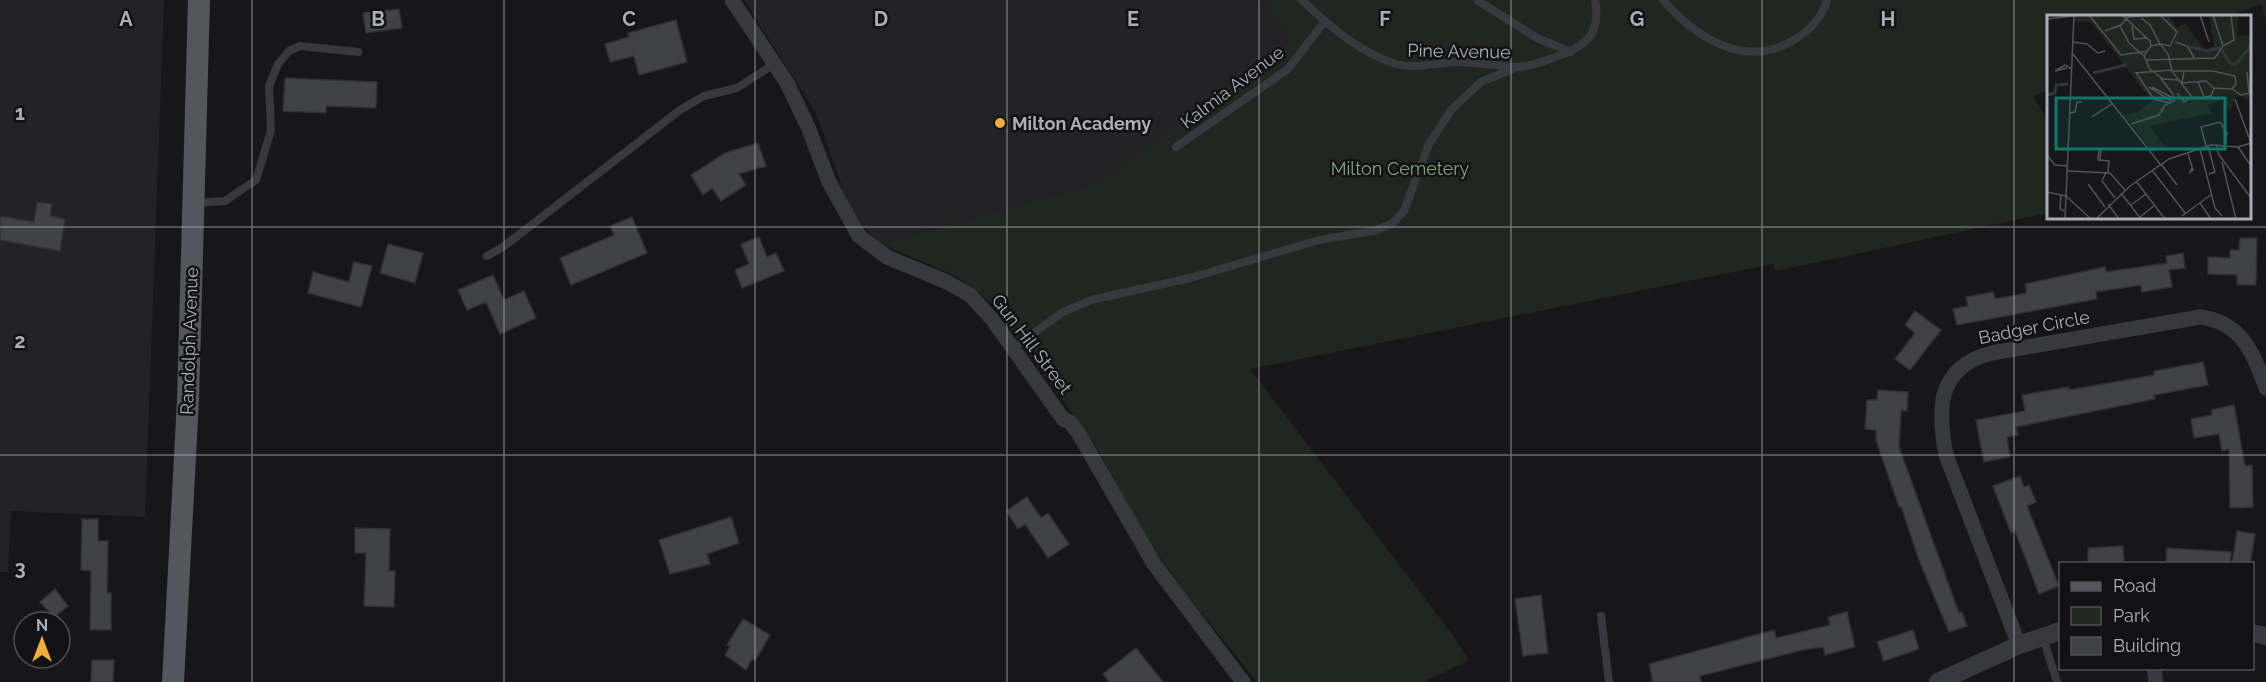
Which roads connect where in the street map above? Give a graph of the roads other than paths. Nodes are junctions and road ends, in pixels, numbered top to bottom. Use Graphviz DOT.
graph roads {
  1 [pos="199,0"];
  2 [pos="732,0"];
  3 [pos="1302,0"];
  4 [pos="1477,0"];
  5 [pos="1595,0"];
  6 [pos="1664,0"];
  7 [pos="1827,0"];
  8 [pos="1325,21"];
  9 [pos="358,52"];
  10 [pos="1570,52"];
  11 [pos="774,64"];
  12 [pos="1517,67"];
  13 [pos="1176,147"];
  14 [pos="193,203"];
  15 [pos="487,256"];
  16 [pos="1012,348"];
  17 [pos="2266,388"];
  18 [pos="1601,616"];
  19 [pos="2059,632"];
  20 [pos="2042,636"];
  21 [pos="2019,645"];
  22 [pos="173,682"];
  23 [pos="1243,682"];
  24 [pos="1609,682"];
  25 [pos="1938,682"];
  26 [pos="2057,682"];
  1 -- 14 [label="main road, Randolph Avenue"];
  2 -- 11 [label="street, Gun Hill Street"];
  3 -- 8 [label="lane, Pine Avenue"];
  4 -- 10 [label="lane"];
  5 -- 10 [label="lane, Pine Avenue"];
  6 -- 7 [label="lane"];
  8 -- 12 [label="lane, Pine Avenue"];
  8 -- 13 [label="lane, Kalmia Avenue"];
  9 -- 14 [label="lane"];
  10 -- 12 [label="lane, Pine Avenue"];
  11 -- 15 [label="lane"];
  11 -- 16 [label="street, Gun Hill Street"];
  12 -- 16 [label="lane"];
  14 -- 22 [label="main road, Randolph Avenue"];
  16 -- 23 [label="street, Gun Hill Street"];
  17 -- 21 [label="street, Badger Circle"];
  18 -- 24 [label="lane"];
  19 -- 20 [label="street"];
  20 -- 21 [label="street"];
  20 -- 26 [label="lane"];
  21 -- 25 [label="street"];
}
